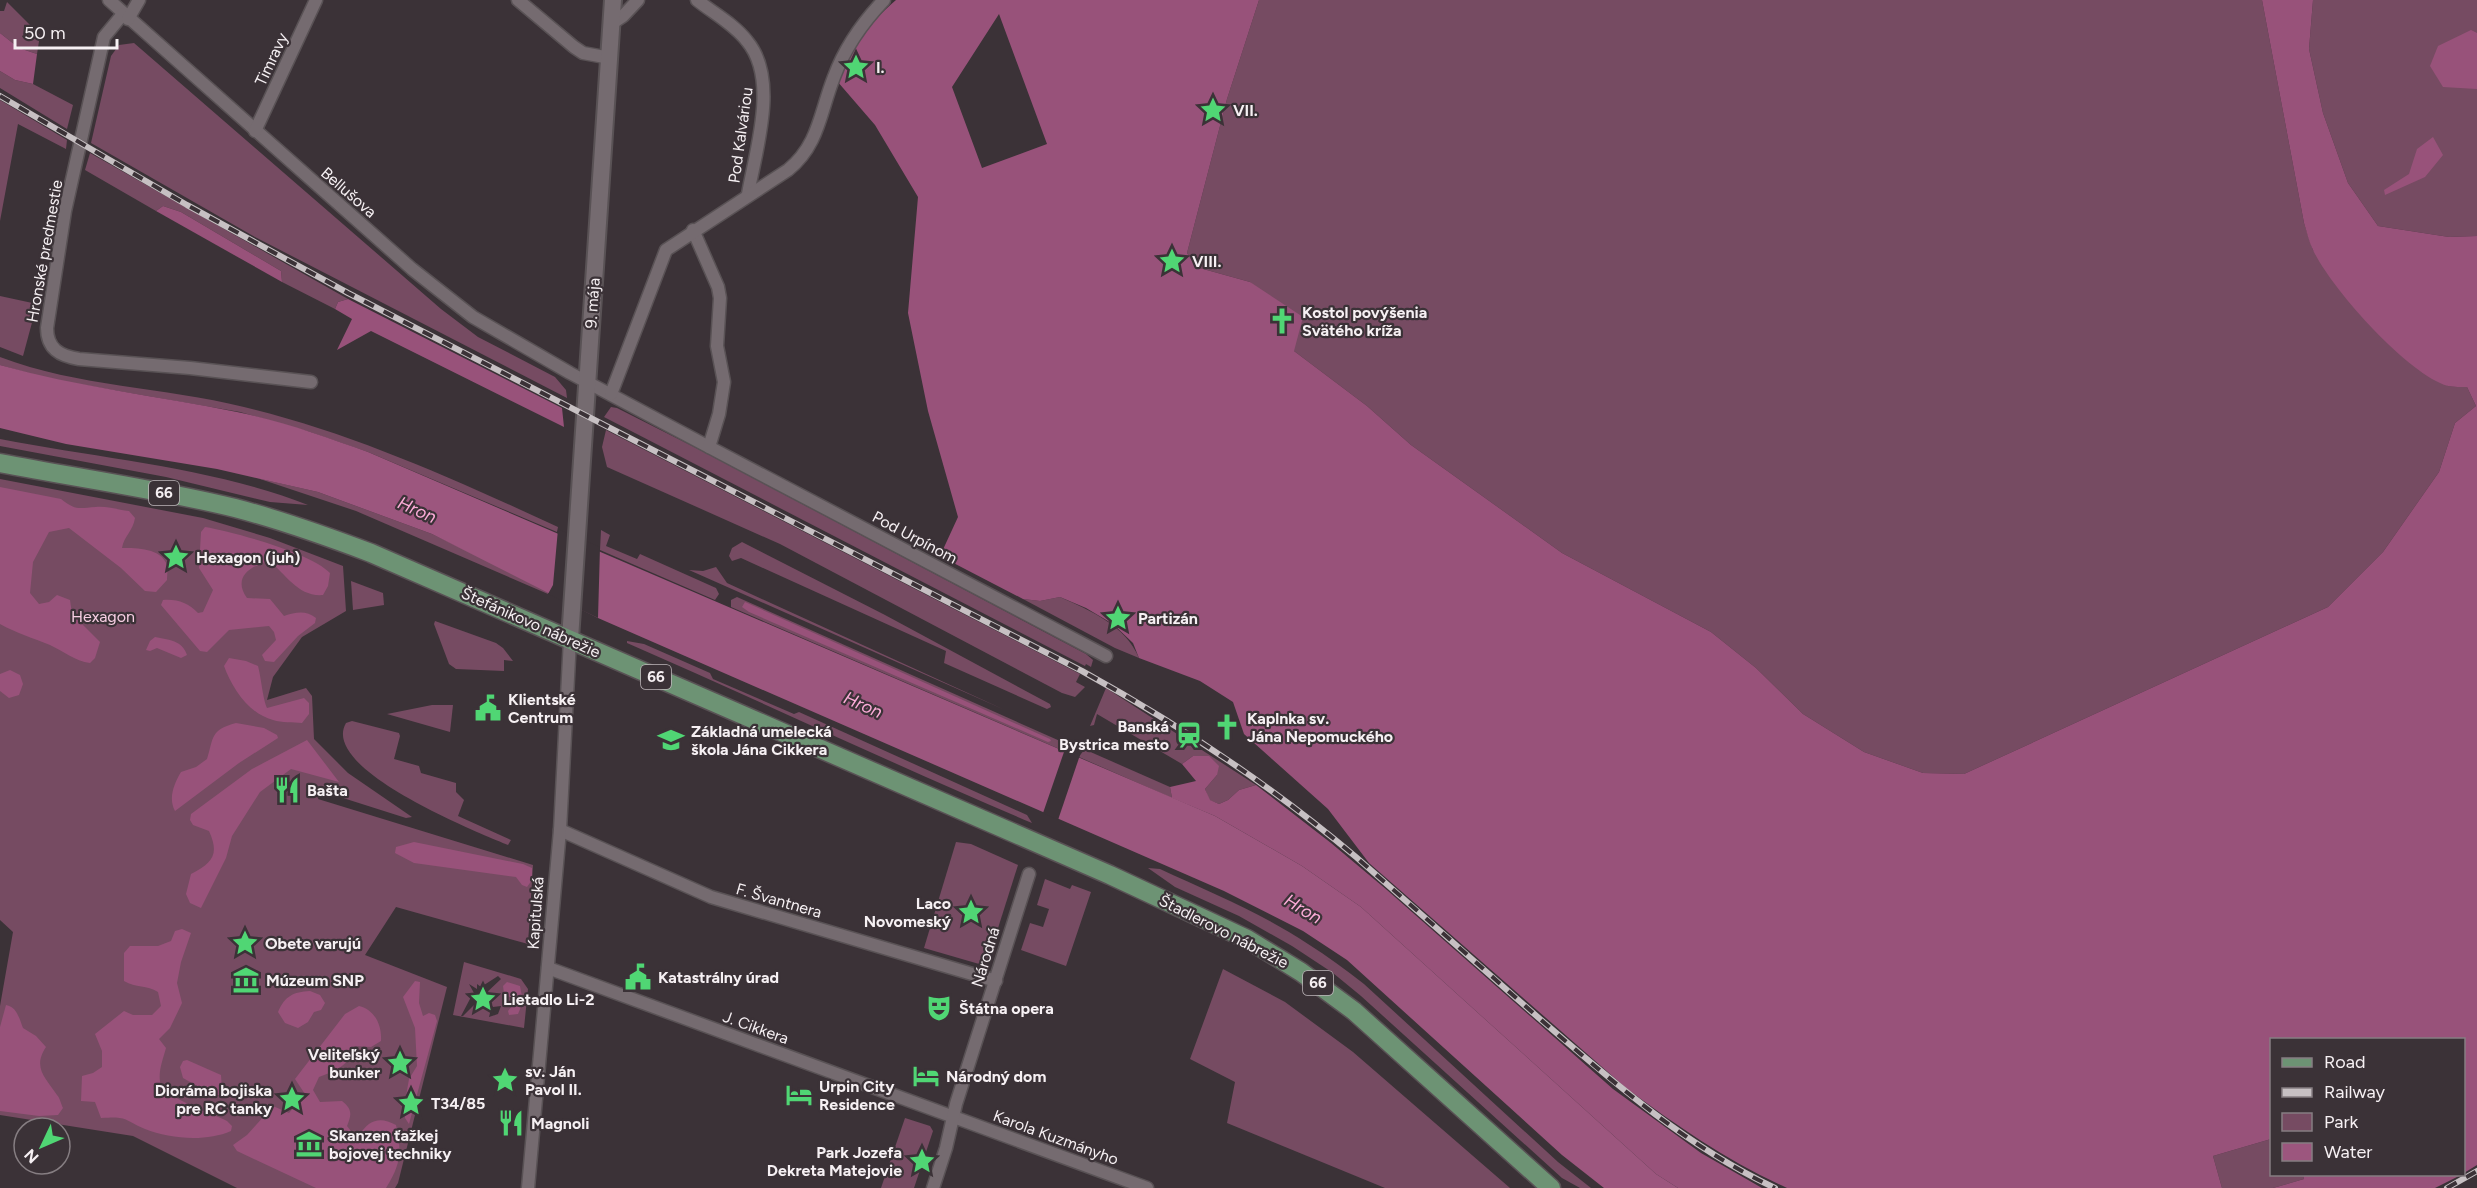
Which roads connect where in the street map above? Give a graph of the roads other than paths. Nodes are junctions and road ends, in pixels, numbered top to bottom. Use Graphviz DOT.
graph roads {
  1 [pos="109,0"];
  2 [pos="139,0"];
  3 [pos="316,0"];
  4 [pos="519,0"];
  5 [pos="613,0"];
  6 [pos="638,0"];
  7 [pos="697,0"];
  8 [pos="884,0"];
  9 [pos="126,16"];
  10 [pos="611,24"];
  11 [pos="610,58"];
  12 [pos="255,131"];
  13 [pos="748,194"];
  14 [pos="693,230"];
  15 [pos="311,382"];
  16 [pos="586,382"];
  17 [pos="611,394"];
  18 [pos="709,447"];
  19 [pos="0,463"];
  20 [pos="570,639"];
  21 [pos="1106,656"];
  22 [pos="560,830"];
  23 [pos="1041,845"];
  24 [pos="1029,874"];
  25 [pos="548,968"];
  26 [pos="996,981"];
  27 [pos="953,1118"];
  28 [pos="528,1188"];
  29 [pos="933,1188"];
  30 [pos="1147,1188"];
  31 [pos="1551,1188"];
  1 -- 9 [label="street, Bellušova"];
  2 -- 9 [label="street"];
  3 -- 12 [label="street, Timravy"];
  4 -- 11 [label="street"];
  5 -- 10 [label="main road, 9. mája"];
  6 -- 10 [label="street"];
  7 -- 13 [label="street, Pod Kalváriou"];
  8 -- 13 [label="street"];
  9 -- 12 [label="street, Bellušova"];
  9 -- 15 [label="street, Hronské predmestie"];
  10 -- 11 [label="main road, 9. mája"];
  11 -- 16 [label="main road, 9. mája"];
  12 -- 16 [label="street, Bellušova"];
  13 -- 14 [label="street"];
  14 -- 17 [label="street"];
  14 -- 18 [label="street"];
  16 -- 17 [label="street, Pod Urpínom"];
  16 -- 20 [label="main road, 9. mája"];
  17 -- 18 [label="street, Pod Urpínom"];
  18 -- 21 [label="street, Pod Urpínom"];
  19 -- 20 [label="main road, Štefánikovo nábrežie / 66"];
  20 -- 22 [label="street, Kapitulská"];
  20 -- 23 [label="main road, Štefánikovo nábrežie / 66"];
  22 -- 25 [label="street, Kapitulská"];
  22 -- 26 [label="street, F. Švantnera"];
  23 -- 31 [label="main road, Štadlerovo nábrežie / 66"];
  24 -- 26 [label="street, Národná"];
  25 -- 27 [label="street, J. Cikkera"];
  25 -- 28 [label="street, Kapitulská"];
  26 -- 27 [label="street, Národná"];
  27 -- 29 [label="street, Národná"];
  27 -- 30 [label="street, Karola Kuzmányho"];
}
